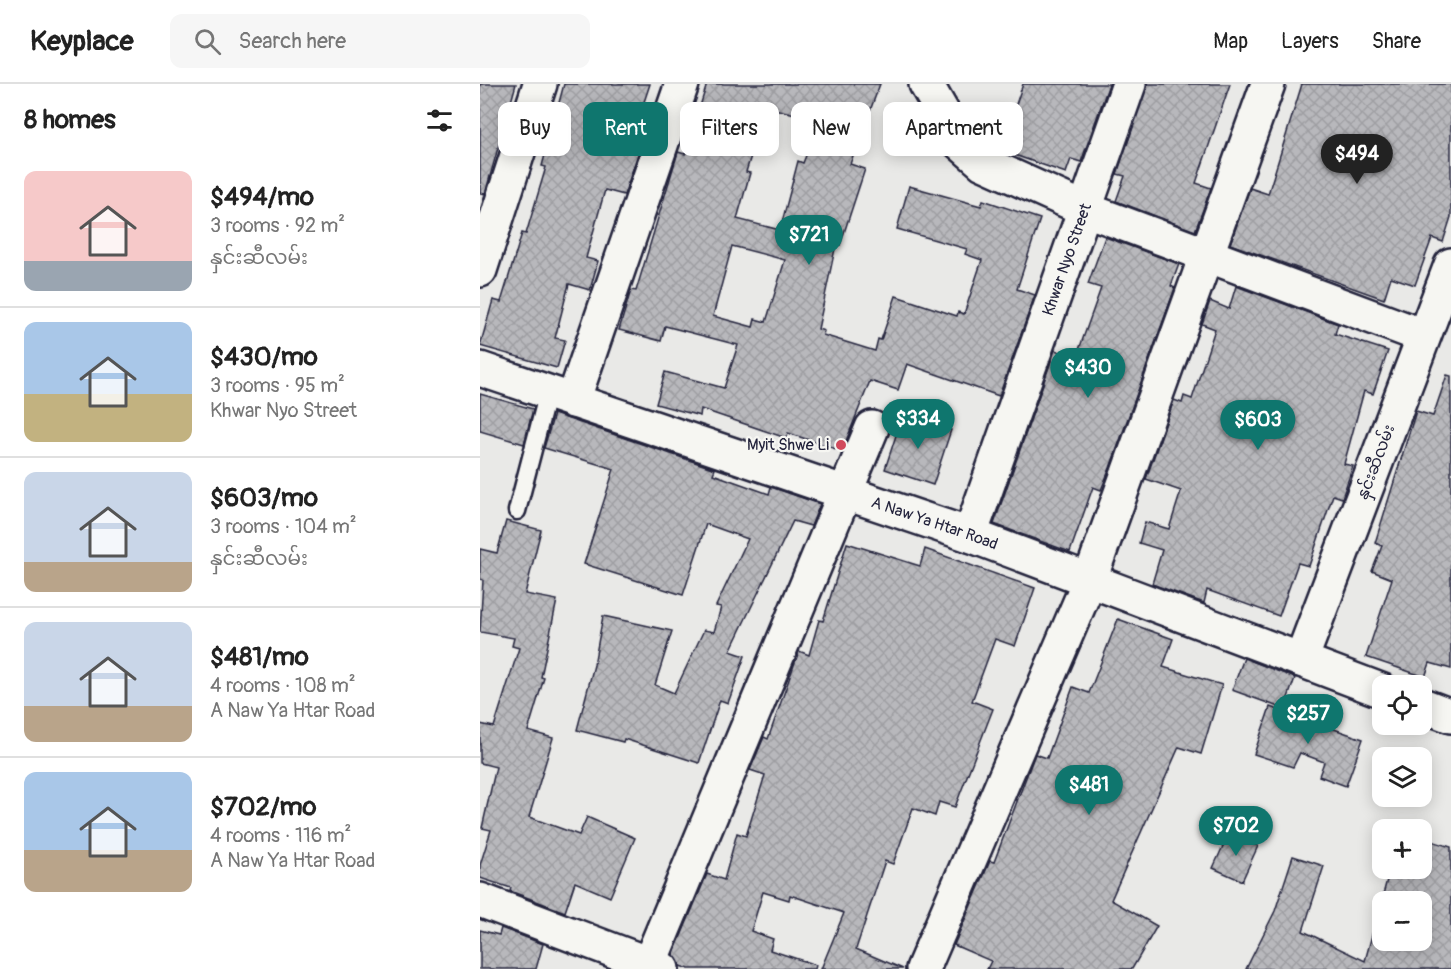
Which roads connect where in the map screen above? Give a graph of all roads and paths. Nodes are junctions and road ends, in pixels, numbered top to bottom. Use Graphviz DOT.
graph roads {
  1 [pos="540,84"];
  2 [pos="682,84"];
  3 [pos="926,84"];
  4 [pos="1129,84"];
  5 [pos="1268,84"];
  6 [pos="1087,210"];
  7 [pos="1206,254"];
  8 [pos="1451,265"];
  9 [pos="480,270"];
  10 [pos="1423,336"];
  11 [pos="480,369"];
  12 [pos="561,396"];
  13 [pos="872,428"];
  14 [pos="844,493"];
  15 [pos="517,511"];
  16 [pos="969,535"];
  17 [pos="1090,579"];
  18 [pos="1301,660"];
  19 [pos="1372,687"];
  20 [pos="1432,709"];
  21 [pos="1451,716"];
  22 [pos="480,900"];
  23 [pos="652,967"];
  24 [pos="923,969"];
  1 -- 9 [label="street"];
  2 -- 12 [label="street"];
  3 -- 6 [label="street"];
  4 -- 6 [label="street, Khwar Nyo Street"];
  5 -- 7 [label="street"];
  6 -- 7 [label="street"];
  6 -- 16 [label="street, Khwar Nyo Street"];
  7 -- 10 [label="street"];
  7 -- 17 [label="street"];
  8 -- 10 [label="street, နှင်းဆီလမ်း"];
  10 -- 18 [label="street, နှင်းဆီလမ်း"];
  11 -- 12 [label="street, A Naw Ya Htar Road"];
  12 -- 14 [label="street, A Naw Ya Htar Road"];
  12 -- 15 [label="lane"];
  13 -- 14 [label="street"];
  14 -- 16 [label="street, A Naw Ya Htar Road"];
  14 -- 23 [label="street"];
  16 -- 17 [label="street, A Naw Ya Htar Road"];
  17 -- 18 [label="street, A Naw Ya Htar Road"];
  17 -- 24 [label="street"];
  18 -- 19 [label="street, A Naw Ya Htar Road"];
  20 -- 21 [label="street"];
  22 -- 23 [label="street"];
}
